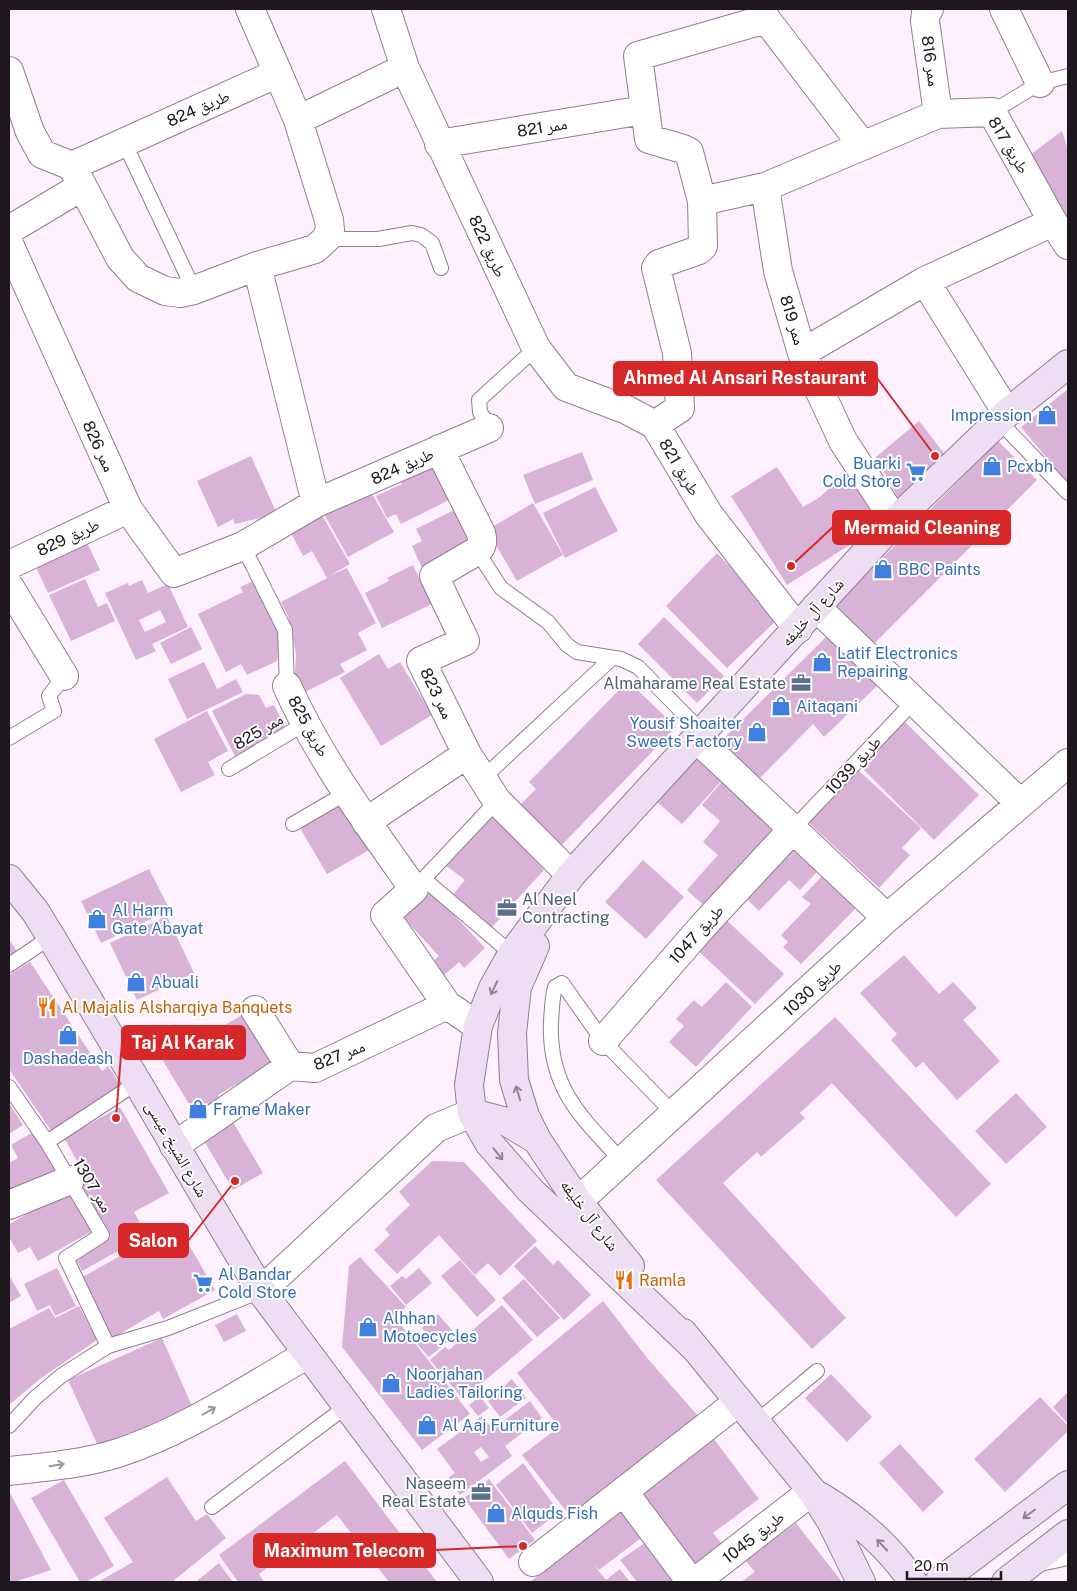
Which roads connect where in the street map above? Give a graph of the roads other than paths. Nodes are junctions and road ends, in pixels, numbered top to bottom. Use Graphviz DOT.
graph roads {
  1 [pos="250,9"];
  2 [pos="386,9"];
  3 [pos="929,9"];
  4 [pos="1004,9"];
  5 [pos="764,14"];
  6 [pos="405,68"];
  7 [pos="9,71"];
  8 [pos="278,73"];
  9 [pos="1068,76"];
  10 [pos="1040,83"];
  11 [pos="644,110"];
  12 [pos="992,112"];
  13 [pos="938,114"];
  14 [pos="298,120"];
  15 [pos="124,142"];
  16 [pos="439,144"];
  17 [pos="863,146"];
  18 [pos="76,177"];
  19 [pos="765,186"];
  20 [pos="702,201"];
  21 [pos="1053,222"];
  22 [pos="9,230"];
  23 [pos="326,239"];
  24 [pos="9,244"];
  25 [pos="1068,245"];
  26 [pos="257,266"];
  27 [pos="441,268"];
  28 [pos="925,281"];
  29 [pos="194,290"];
  30 [pos="536,348"];
  31 [pos="802,353"];
  32 [pos="1068,364"];
  33 [pos="1003,417"];
  34 [pos="655,425"];
  35 [pos="489,428"];
  36 [pos="439,450"];
  37 [pos="1068,493"];
  38 [pos="316,503"];
  39 [pos="128,508"];
  40 [pos="895,521"];
  41 [pos="243,546"];
  42 [pos="477,552"];
  43 [pos="9,565"];
  44 [pos="9,586"];
  45 [pos="816,607"];
  46 [pos="798,629"];
  47 [pos="612,658"];
  48 [pos="64,676"];
  49 [pos="287,686"];
  50 [pos="914,701"];
  51 [pos="304,724"];
  52 [pos="700,736"];
  53 [pos="9,738"];
  54 [pos="467,754"];
  55 [pos="1068,763"];
  56 [pos="229,769"];
  57 [pos="483,778"];
  58 [pos="348,792"];
  59 [pos="497,802"];
  60 [pos="1020,802"];
  61 [pos="366,822"];
  62 [pos="293,824"];
  63 [pos="792,830"];
  64 [pos="571,876"];
  65 [pos="9,879"];
  66 [pos="419,885"];
  67 [pos="887,918"];
  68 [pos="52,937"];
  69 [pos="512,954"];
  70 [pos="9,965"];
  71 [pos="447,1005"];
  72 [pos="255,1010"];
  73 [pos="478,1026"];
  74 [pos="603,1041"];
  75 [pos="290,1066"];
  76 [pos="138,1082"];
  77 [pos="9,1087"];
  78 [pos="472,1113"];
  79 [pos="674,1115"];
  80 [pos="537,1140"];
  81 [pos="47,1142"];
  82 [pos="174,1146"];
  83 [pos="623,1162"];
  84 [pos="70,1180"];
  85 [pos="9,1205"];
  86 [pos="569,1210"];
  87 [pos="261,1291"];
  88 [pos="108,1346"];
  89 [pos="308,1354"];
  90 [pos="817,1371"];
  91 [pos="347,1406"];
  92 [pos="747,1412"];
  93 [pos="9,1426"];
  94 [pos="9,1471"];
  95 [pos="1068,1485"];
  96 [pos="812,1491"];
  97 [pos="624,1492"];
  98 [pos="212,1508"];
  99 [pos="1068,1534"];
  100 [pos="1068,1558"];
  101 [pos="533,1562"];
  102 [pos="1028,1566"];
  103 [pos="479,1582"];
  104 [pos="693,1582"];
  105 [pos="860,1582"];
  106 [pos="913,1582"];
  107 [pos="939,1582"];
  108 [pos="1006,1582"];
  1 -- 8 [label="street"];
  2 -- 6 [label="street, طريق 822"];
  3 -- 13 [label="street, ممر 816"];
  4 -- 10 [label="street"];
  5 -- 11 [label="street"];
  5 -- 17 [label="street"];
  6 -- 14 [label="street"];
  6 -- 16 [label="street, طريق 822"];
  7 -- 18 [label="street"];
  8 -- 14 [label="street"];
  8 -- 15 [label="street, طريق 824"];
  9 -- 10 [label="lane"];
  10 -- 12 [label="lane"];
  11 -- 16 [label="street, ممر 821"];
  11 -- 20 [label="street"];
  12 -- 13 [label="street, طريق 817"];
  12 -- 21 [label="street, طريق 817"];
  13 -- 17 [label="street"];
  14 -- 23 [label="street"];
  15 -- 18 [label="street, طريق 824"];
  15 -- 29 [label="lane"];
  16 -- 30 [label="street, طريق 822"];
  17 -- 19 [label="street"];
  18 -- 22 [label="street, طريق 824"];
  18 -- 29 [label="street"];
  19 -- 20 [label="street"];
  19 -- 31 [label="street, ممر 819"];
  20 -- 34 [label="street, طريق 821"];
  21 -- 25 [label="street, طريق 817"];
  21 -- 28 [label="street"];
  23 -- 26 [label="street"];
  23 -- 27 [label="lane"];
  24 -- 39 [label="street, ممر 826"];
  26 -- 29 [label="street"];
  26 -- 38 [label="street"];
  28 -- 31 [label="street"];
  28 -- 33 [label="street"];
  30 -- 34 [label="street, طريق 822"];
  30 -- 35 [label="lane"];
  31 -- 40 [label="street, ممر 819"];
  32 -- 33 [label="street, شارع آل خليفه"];
  33 -- 37 [label="lane"];
  33 -- 40 [label="street, شارع آل خليفه"];
  34 -- 46 [label="street, طريق 821"];
  35 -- 36 [label="street, طريق 824"];
  36 -- 38 [label="street, طريق 824"];
  36 -- 42 [label="street"];
  38 -- 41 [label="street, طريق 824"];
  39 -- 41 [label="street, ممر 826"];
  39 -- 43 [label="street, طريق 829"];
  40 -- 45 [label="street, شارع آل خليفه"];
  41 -- 49 [label="lane, طريق 825"];
  42 -- 47 [label="lane"];
  42 -- 54 [label="street, ممر 823"];
  44 -- 48 [label="street"];
  45 -- 46 [label="street, شارع آل خليفه"];
  45 -- 50 [label="street"];
  46 -- 52 [label="street, شارع آل خليفه"];
  47 -- 52 [label="lane"];
  47 -- 57 [label="lane"];
  48 -- 53 [label="lane"];
  49 -- 51 [label="street, طريق 825"];
  50 -- 60 [label="street"];
  50 -- 63 [label="lane, طريق 1039"];
  51 -- 56 [label="lane, ممر 825"];
  51 -- 58 [label="street, طريق 825"];
  52 -- 63 [label="street"];
  52 -- 64 [label="street, شارع آل خليفه"];
  54 -- 57 [label="street, ممر 823"];
  54 -- 61 [label="street"];
  55 -- 60 [label="street, طريق 1030"];
  57 -- 59 [label="street, ممر 823"];
  58 -- 61 [label="street, طريق 825"];
  58 -- 62 [label="lane"];
  59 -- 64 [label="street, ممر 823"];
  59 -- 66 [label="lane"];
  60 -- 67 [label="street, طريق 1030"];
  61 -- 66 [label="street, طريق 825"];
  63 -- 67 [label="street"];
  63 -- 74 [label="street, طريق 1047"];
  64 -- 69 [label="street, شارع آل خليفه"];
  80 -- 64 [label="street, شارع آل خليفه, one-way"];
  65 -- 68 [label="street, شارع الشيخ عيسى"];
  66 -- 69 [label="lane, طريق 825"];
  66 -- 71 [label="street"];
  67 -- 79 [label="street, طريق 1030"];
  68 -- 70 [label="lane"];
  68 -- 76 [label="street, شارع الشيخ عيسى"];
  69 -- 73 [label="street, شارع آل خليفه, one-way"];
  71 -- 73 [label="street"];
  71 -- 75 [label="street, ممر 827"];
  72 -- 75 [label="street, ممر 827"];
  73 -- 78 [label="street, شارع آل خليفه"];
  74 -- 79 [label="lane"];
  74 -- 83 [label="lane"];
  75 -- 82 [label="street"];
  76 -- 81 [label="lane"];
  76 -- 82 [label="street, شارع الشيخ عيسى"];
  77 -- 81 [label="lane, ممر 1307"];
  78 -- 80 [label="street"];
  78 -- 86 [label="street, شارع آل خليفه, one-way"];
  78 -- 87 [label="street"];
  79 -- 83 [label="street, طريق 1030"];
  80 -- 86 [label="street, شارع آل خليفه"];
  81 -- 84 [label="lane, ممر 1307"];
  82 -- 87 [label="street, شارع الشيخ عيسى"];
  83 -- 86 [label="street, طريق 1030"];
  84 -- 85 [label="street"];
  84 -- 88 [label="lane, ممر 1307"];
  86 -- 92 [label="street, شارع آل خليفه"];
  87 -- 88 [label="lane"];
  87 -- 89 [label="street, شارع الشيخ عيسى"];
  88 -- 93 [label="lane"];
  89 -- 91 [label="street, شارع الشيخ عيسى"];
  94 -- 89 [label="street, one-way"];
  90 -- 92 [label="lane"];
  91 -- 98 [label="lane"];
  91 -- 103 [label="street, شارع الشيخ عيسى"];
  92 -- 96 [label="street"];
  92 -- 97 [label="street"];
  95 -- 107 [label="street, one-way"];
  96 -- 104 [label="street, طريق 1045"];
  96 -- 105 [label="street"];
  106 -- 96 [label="street, one-way"];
  97 -- 101 [label="street"];
  97 -- 104 [label="street, طريق 1045"];
  99 -- 102 [label="street"];
  100 -- 102 [label="lane"];
  102 -- 108 [label="street"];
}
